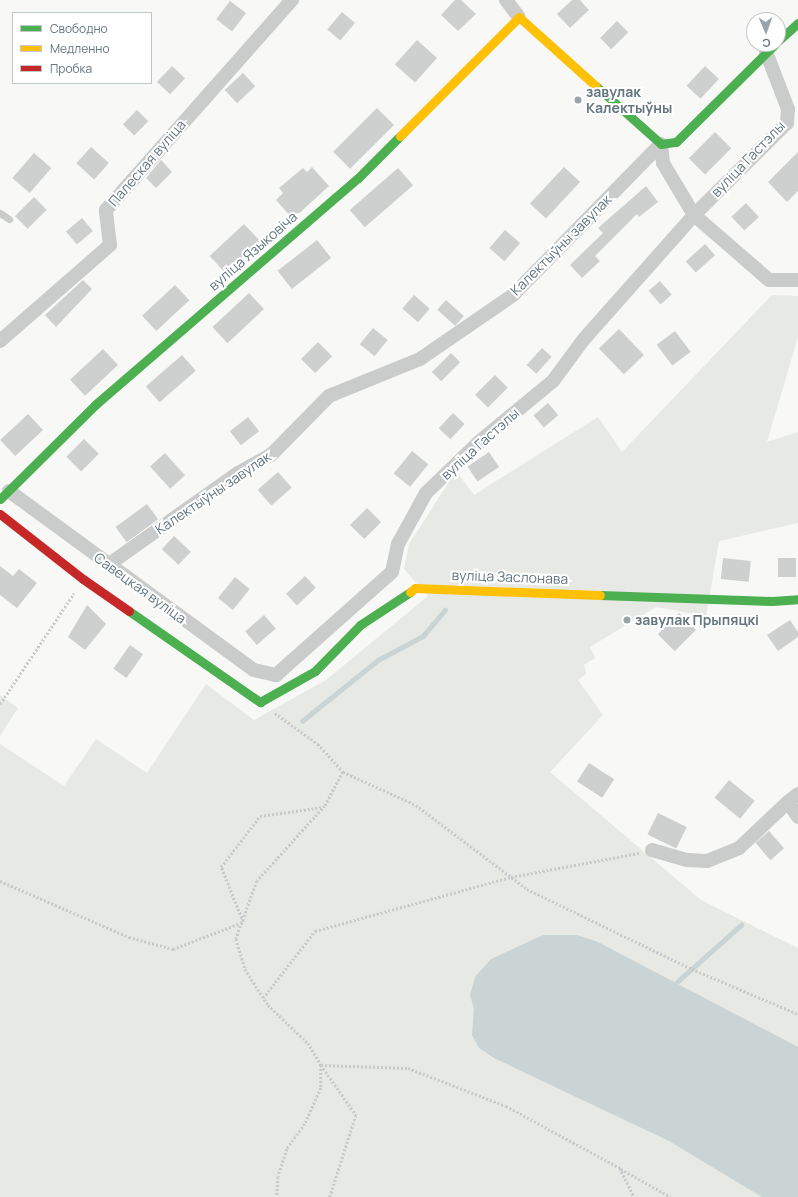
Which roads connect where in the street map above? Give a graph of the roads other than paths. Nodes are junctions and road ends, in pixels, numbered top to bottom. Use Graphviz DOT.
graph roads {
  1 [pos="292,0"];
  2 [pos="506,0"];
  3 [pos="519,17"];
  4 [pos="798,23"];
  5 [pos="786,34"];
  6 [pos="767,52"];
  7 [pos="772,52"];
  8 [pos="661,144"];
  9 [pos="0,213"];
  10 [pos="694,215"];
  11 [pos="9,219"];
  12 [pos="798,280"];
  13 [pos="0,341"];
  14 [pos="5,495"];
  15 [pos="0,514"];
  16 [pos="108,565"];
  17 [pos="798,599"];
  18 [pos="276,675"];
  19 [pos="260,702"];
  20 [pos="793,798"];
  21 [pos="798,817"];
  22 [pos="652,850"];
  1 -- 13 [label="street, Палеская вуліца"];
  2 -- 3 [label="street"];
  3 -- 8 [label="street"];
  3 -- 14 [label="street, вуліца Языковіча"];
  4 -- 5 [label="street"];
  6 -- 8 [label="street, Калектыўны завулак"];
  7 -- 10 [label="street, вуліца Гастэлы"];
  8 -- 10 [label="street"];
  8 -- 16 [label="street, Калектыўны завулак"];
  9 -- 11 [label="lane"];
  10 -- 12 [label="street"];
  10 -- 18 [label="street, вуліца Гастэлы"];
  14 -- 16 [label="street, Савецкая вуліца"];
  15 -- 19 [label="street, Савецкая вуліца"];
  16 -- 18 [label="street, Савецкая вуліца"];
  17 -- 19 [label="street, вуліца Заслонава"];
  20 -- 21 [label="street"];
  20 -- 22 [label="street"];
}
